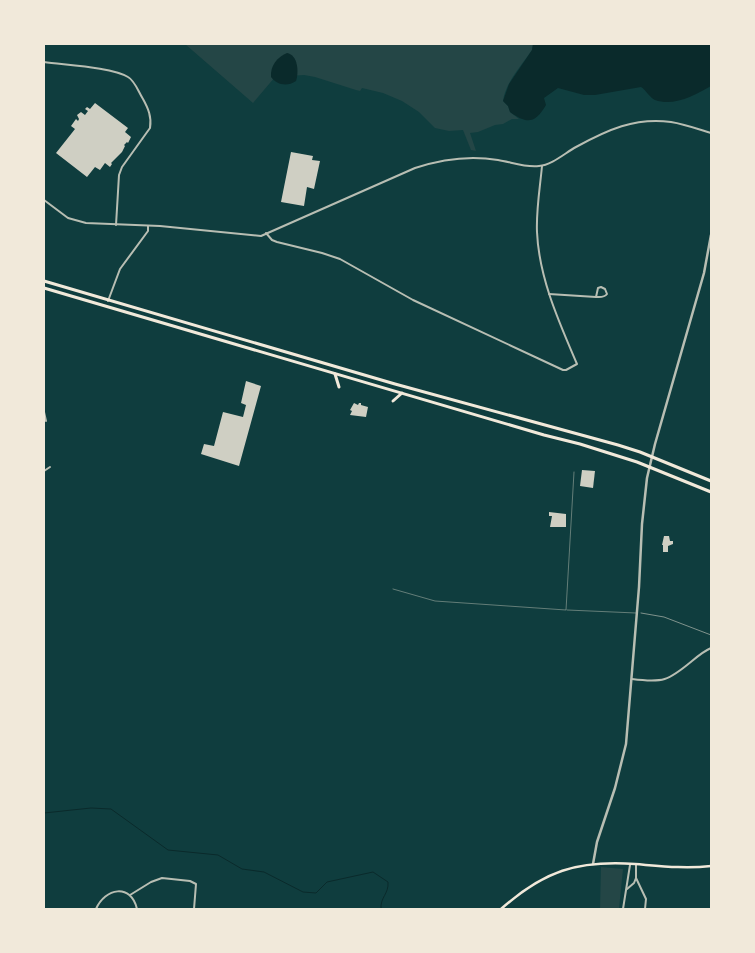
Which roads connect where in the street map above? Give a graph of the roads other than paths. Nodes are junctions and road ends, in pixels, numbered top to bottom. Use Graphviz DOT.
graph roads {
  1 [pos="44,62"];
  2 [pos="711,133"];
  3 [pos="542,166"];
  4 [pos="44,200"];
  5 [pos="116,225"];
  6 [pos="148,226"];
  7 [pos="266,233"];
  8 [pos="711,235"];
  9 [pos="44,282"];
  10 [pos="44,288"];
  11 [pos="549,294"];
  12 [pos="596,297"];
  13 [pos="108,301"];
  14 [pos="335,373"];
  15 [pos="339,388"];
  16 [pos="402,393"];
  17 [pos="394,401"];
  18 [pos="44,412"];
  19 [pos="46,421"];
  20 [pos="652,457"];
  21 [pos="50,467"];
  22 [pos="650,467"];
  23 [pos="44,471"];
  24 [pos="574,472"];
  25 [pos="711,481"];
  26 [pos="711,492"];
  27 [pos="393,589"];
  28 [pos="566,610"];
  29 [pos="636,613"];
  30 [pos="711,648"];
  31 [pos="632,679"];
  32 [pos="593,864"];
  33 [pos="630,864"];
  34 [pos="636,864"];
  35 [pos="711,866"];
  36 [pos="636,878"];
  37 [pos="626,890"];
  38 [pos="130,895"];
  39 [pos="96,909"];
  40 [pos="137,909"];
  41 [pos="194,909"];
  42 [pos="501,909"];
  43 [pos="623,909"];
  44 [pos="645,909"];
  1 -- 5 [label="street"];
  2 -- 3 [label="street"];
  3 -- 7 [label="street"];
  3 -- 11 [label="street"];
  4 -- 5 [label="street"];
  5 -- 6 [label="street"];
  6 -- 7 [label="street"];
  6 -- 13 [label="street"];
  7 -- 11 [label="street"];
  8 -- 20 [label="street"];
  9 -- 13 [label="highway"];
  10 -- 14 [label="highway"];
  11 -- 12 [label="street"];
  12 -- 12 [label="street"];
  13 -- 20 [label="highway"];
  14 -- 15 [label="highway"];
  14 -- 16 [label="highway"];
  16 -- 17 [label="highway"];
  16 -- 22 [label="highway"];
  18 -- 19 [label="street"];
  20 -- 22 [label="street"];
  20 -- 25 [label="highway"];
  21 -- 23 [label="street"];
  22 -- 26 [label="highway"];
  22 -- 29 [label="street"];
  24 -- 28 [label="lane"];
  27 -- 28 [label="lane"];
  28 -- 29 [label="lane"];
  29 -- 31 [label="street"];
  30 -- 31 [label="street"];
  31 -- 32 [label="street"];
  32 -- 33 [label="main road"];
  32 -- 42 [label="main road"];
  33 -- 34 [label="main road"];
  33 -- 37 [label="street"];
  34 -- 35 [label="main road"];
  34 -- 36 [label="street"];
  36 -- 37 [label="street"];
  36 -- 44 [label="street"];
  37 -- 43 [label="street"];
  38 -- 39 [label="street"];
  38 -- 40 [label="street"];
  38 -- 41 [label="street"];
}
